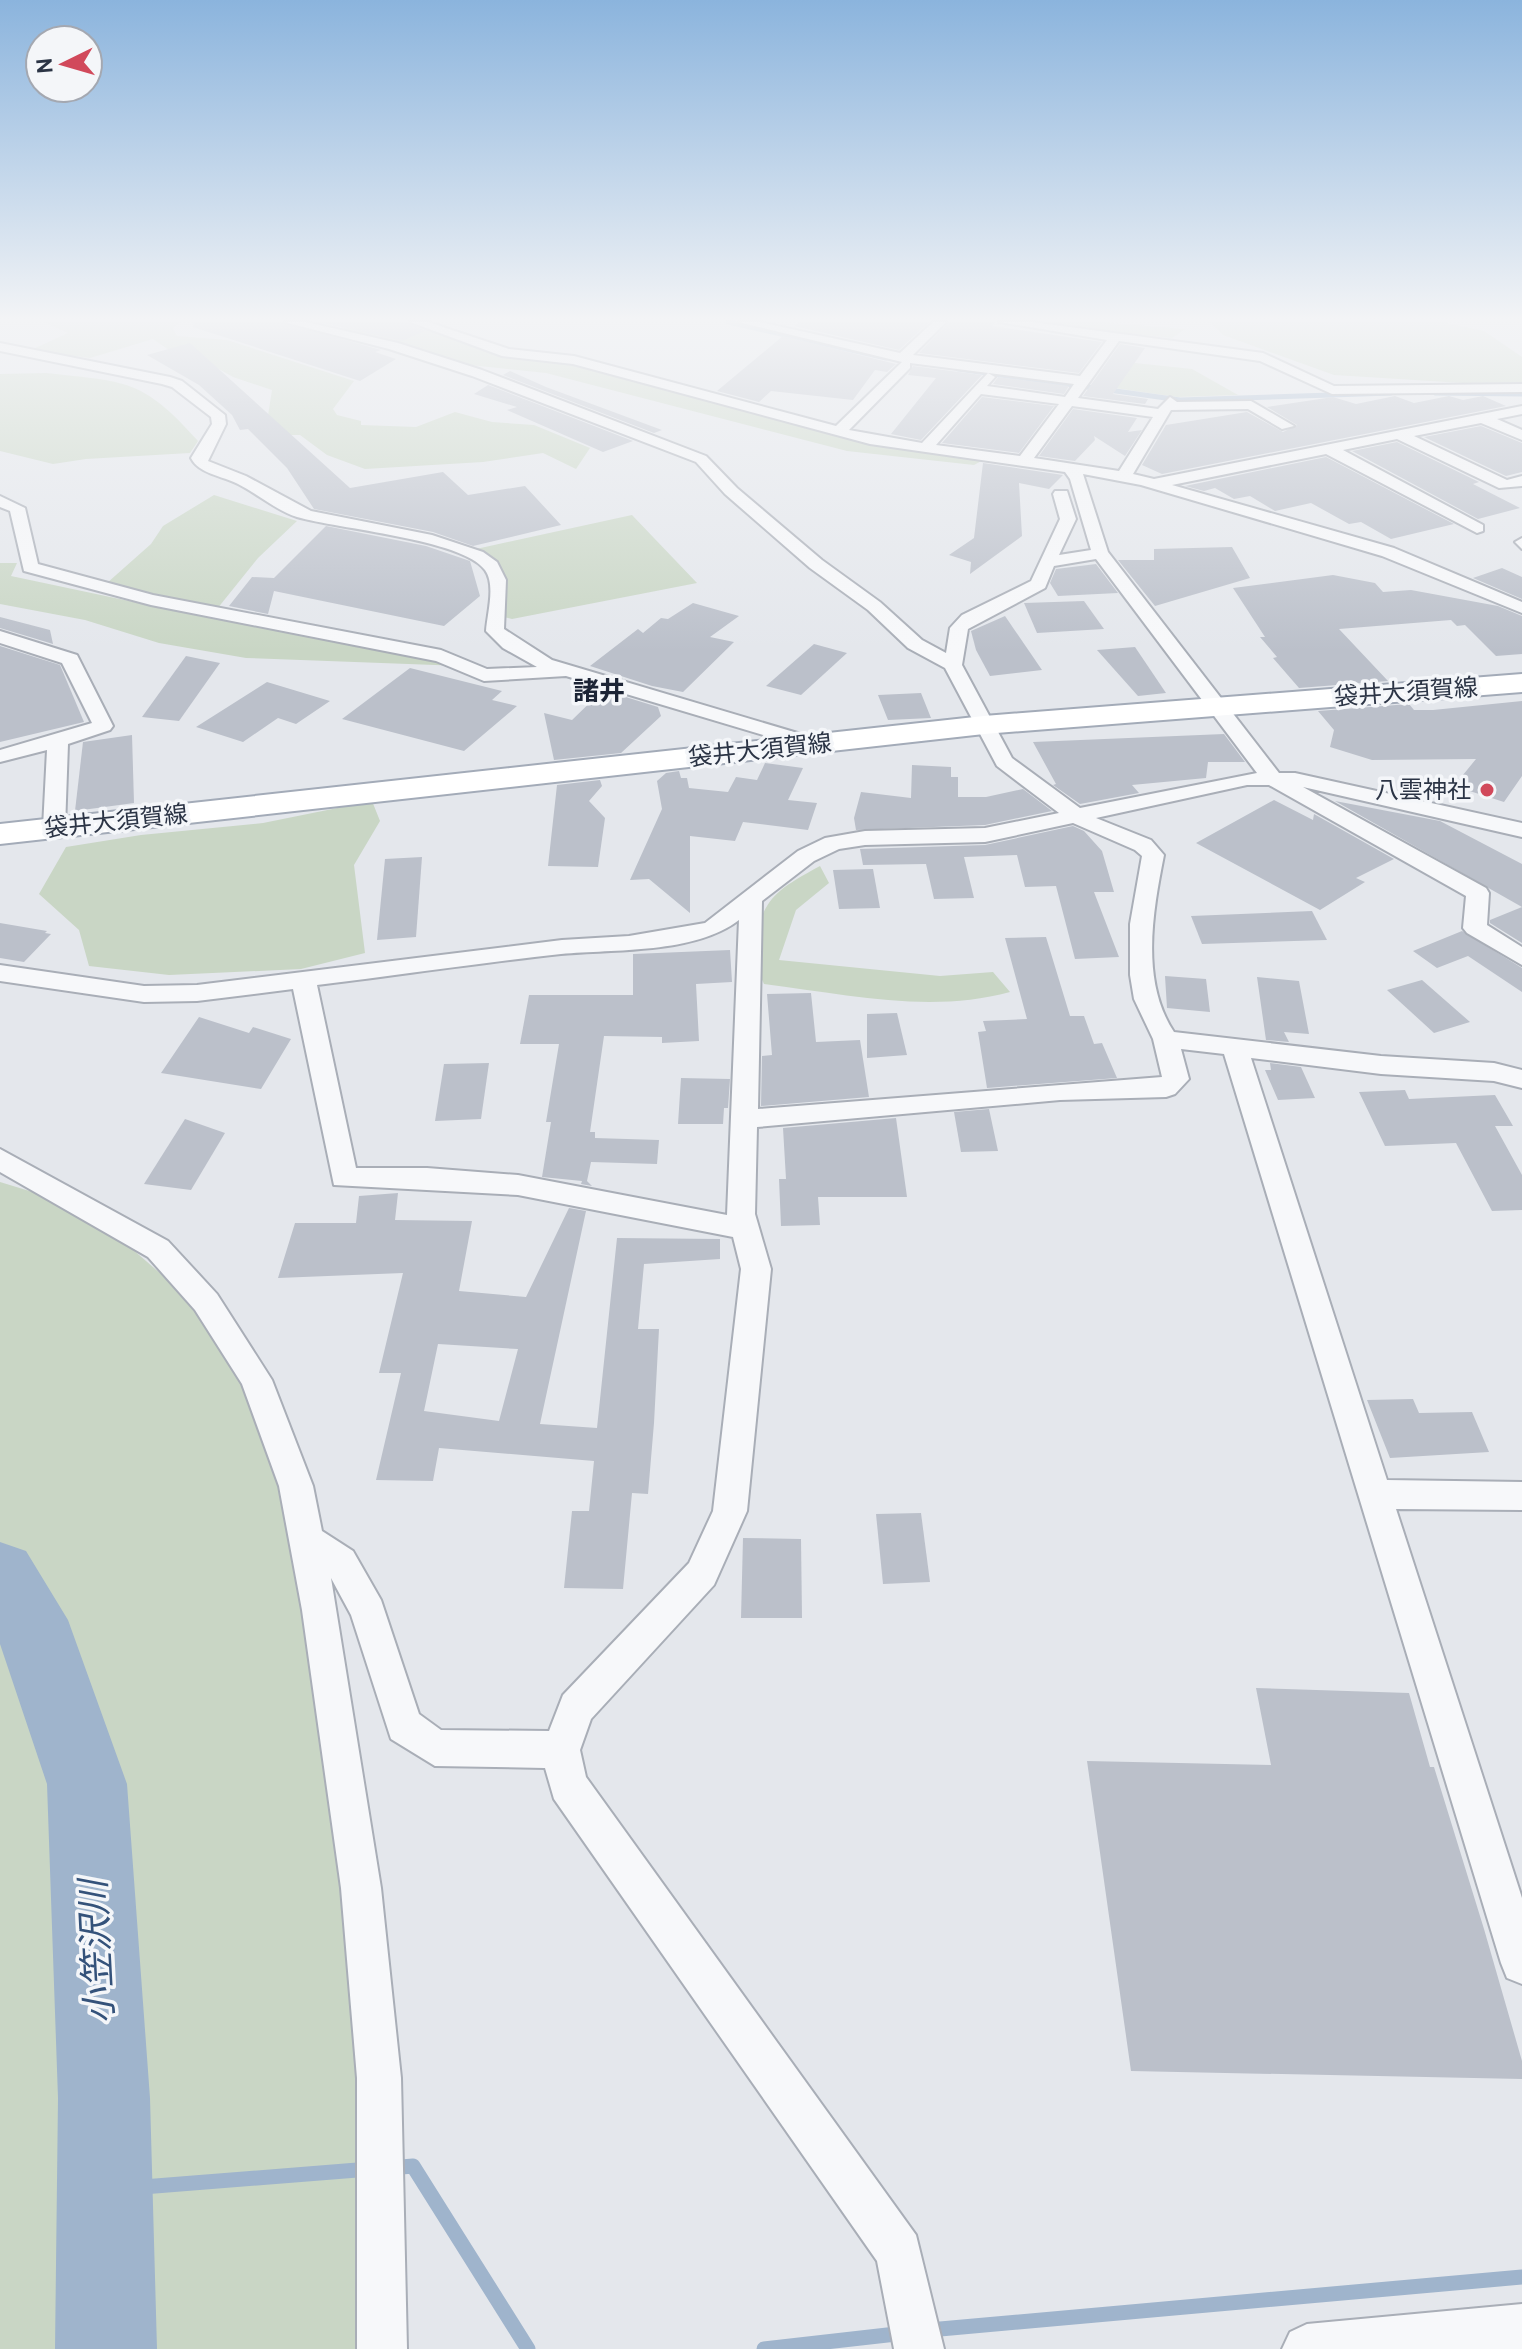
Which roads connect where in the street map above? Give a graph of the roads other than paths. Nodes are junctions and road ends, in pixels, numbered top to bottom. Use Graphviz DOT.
graph roads {
  1 [pos="215,432"];
  2 [pos="630,432"];
  3 [pos="838,432"];
  4 [pos="939,432"];
  5 [pos="1046,432"];
  6 [pos="1151,432"];
  7 [pos="1417,432"];
  8 [pos="1400,435"];
  9 [pos="925,448"];
  10 [pos="1329,449"];
  11 [pos="1024,461"];
  12 [pos="1070,468"];
  13 [pos="1123,477"];
  14 [pos="1522,481"];
  15 [pos="1153,484"];
  16 [pos="1061,494"];
  17 [pos="0,501"];
  18 [pos="1477,528"];
  19 [pos="1100,553"];
  20 [pos="1047,562"];
  21 [pos="1522,608"];
  22 [pos="0,637"];
  23 [pos="953,665"];
  24 [pos="565,671"];
  25 [pos="1522,683"];
  26 [pos="1216,706"];
  27 [pos="984,725"];
  28 [pos="58,741"];
  29 [pos="814,744"];
  30 [pos="0,756"];
  31 [pos="1273,779"];
  32 [pos="1076,815"];
  33 [pos="54,828"];
  34 [pos="1522,830"];
  35 [pos="0,834"];
  36 [pos="751,896"];
  37 [pos="1522,958"];
  38 [pos="0,973"];
  39 [pos="303,979"];
  40 [pos="1166,1039"];
  41 [pos="1235,1048"];
  42 [pos="1522,1079"];
  43 [pos="743,1119"];
  44 [pos="0,1159"];
  45 [pos="745,1229"];
  46 [pos="1375,1494"];
  47 [pos="1522,1496"];
  48 [pos="306,1539"];
  49 [pos="561,1750"];
  50 [pos="1522,1963"];
  51 [pos="1522,2328"];
  52 [pos="382,2349"];
  53 [pos="919,2349"];
  54 [pos="1307,2349"];
  1 -- 24 [label="street"];
  2 -- 23 [label="street"];
  3 -- 9 [label="street"];
  4 -- 9 [label="street"];
  5 -- 11 [label="street"];
  6 -- 13 [label="street"];
  7 -- 8 [label="street"];
  8 -- 10 [label="street"];
  8 -- 14 [label="street"];
  9 -- 11 [label="street"];
  10 -- 15 [label="street"];
  10 -- 18 [label="street"];
  11 -- 12 [label="street"];
  12 -- 13 [label="street"];
  12 -- 19 [label="street"];
  13 -- 15 [label="street"];
  15 -- 21 [label="street"];
  16 -- 20 [label="street"];
  17 -- 24 [label="street"];
  19 -- 20 [label="street"];
  19 -- 26 [label="street"];
  20 -- 23 [label="street"];
  22 -- 28 [label="street"];
  23 -- 27 [label="street"];
  24 -- 29 [label="street"];
  25 -- 26 [label="main road, 袋井大須賀線"];
  26 -- 27 [label="main road, 袋井大須賀線"];
  26 -- 31 [label="street"];
  27 -- 29 [label="main road, 袋井大須賀線"];
  27 -- 32 [label="street"];
  28 -- 30 [label="street"];
  28 -- 33 [label="street"];
  29 -- 33 [label="main road, 袋井大須賀線"];
  31 -- 32 [label="street"];
  31 -- 34 [label="street"];
  31 -- 37 [label="street"];
  32 -- 36 [label="street"];
  32 -- 40 [label="street"];
  33 -- 35 [label="main road, 袋井大須賀線"];
  36 -- 39 [label="street"];
  36 -- 43 [label="street"];
  38 -- 39 [label="street"];
  39 -- 45 [label="street"];
  40 -- 41 [label="street"];
  40 -- 43 [label="street"];
  41 -- 42 [label="street"];
  41 -- 46 [label="street"];
  43 -- 45 [label="street"];
  44 -- 48 [label="street"];
  45 -- 49 [label="street"];
  46 -- 47 [label="street"];
  46 -- 50 [label="street"];
  48 -- 49 [label="street"];
  48 -- 52 [label="street"];
  49 -- 53 [label="street"];
  51 -- 54 [label="street"];
}
